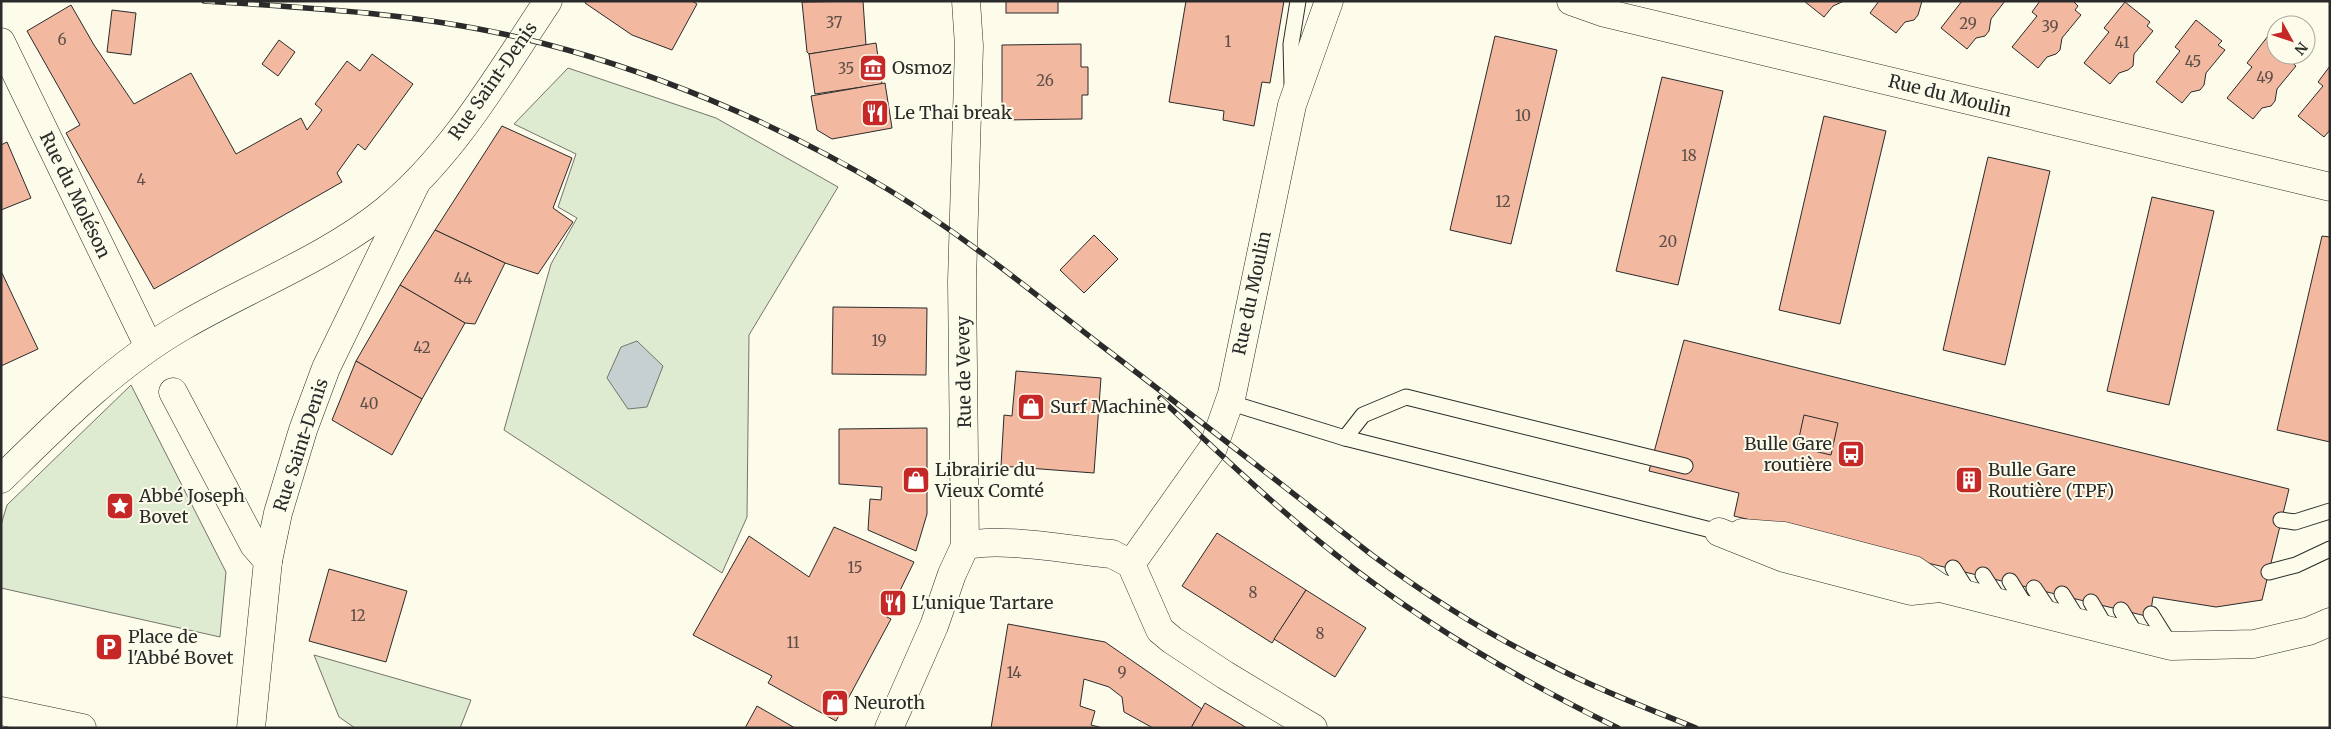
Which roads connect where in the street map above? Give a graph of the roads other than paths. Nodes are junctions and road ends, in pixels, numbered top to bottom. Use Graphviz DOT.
graph roads {
  1 [pos="548,1"];
  2 [pos="966,1"];
  3 [pos="1298,1"];
  4 [pos="1329,1"];
  5 [pos="1571,1"];
  6 [pos="1,42"];
  7 [pos="8,74"];
  8 [pos="1292,105"];
  9 [pos="417,182"];
  10 [pos="2330,187"];
  11 [pos="149,347"];
  12 [pos="173,392"];
  13 [pos="1228,402"];
  14 [pos="1345,438"];
  15 [pos="1685,466"];
  16 [pos="1,479"];
  17 [pos="2330,511"];
  18 [pos="2281,520"];
  19 [pos="1719,532"];
  20 [pos="965,546"];
  21 [pos="2330,549"];
  22 [pos="1921,559"];
  23 [pos="268,561"];
  24 [pos="1131,564"];
  25 [pos="2269,572"];
  26 [pos="1946,578"];
  27 [pos="2151,614"];
  28 [pos="2330,622"];
  29 [pos="2171,646"];
  30 [pos="1,711"];
  31 [pos="82,728"];
  32 [pos="251,728"];
  33 [pos="889,728"];
  34 [pos="1313,728"];
  1 -- 9 [label="street, Rue Saint-Denis"];
  2 -- 20 [label="street, Rue de Vevey"];
  3 -- 8 [label="lane"];
  4 -- 8 [label="street, Rue du Moulin"];
  5 -- 10 [label="street, Rue du Moulin"];
  6 -- 7 [label="street, Rue du Moléson"];
  7 -- 11 [label="street, Rue du Moléson"];
  8 -- 13 [label="street, Rue du Moulin"];
  9 -- 11 [label="street, Rue Saint-Denis"];
  9 -- 23 [label="street, Rue Saint-Denis"];
  11 -- 16 [label="street, Rue Saint-Denis"];
  12 -- 23 [label="street"];
  13 -- 14 [label="lane"];
  13 -- 24 [label="street, Rue du Moulin"];
  14 -- 15 [label="lane"];
  14 -- 19 [label="lane"];
  17 -- 18 [label="lane"];
  19 -- 26 [label="street"];
  20 -- 24 [label="street"];
  20 -- 33 [label="street, Rue de Vevey"];
  21 -- 25 [label="lane"];
  22 -- 26 [label="lane"];
  23 -- 32 [label="street, Rue Saint-Denis"];
  24 -- 34 [label="street"];
  26 -- 29 [label="street"];
  27 -- 29 [label="lane"];
  28 -- 29 [label="street"];
  30 -- 31 [label="street"];
}
